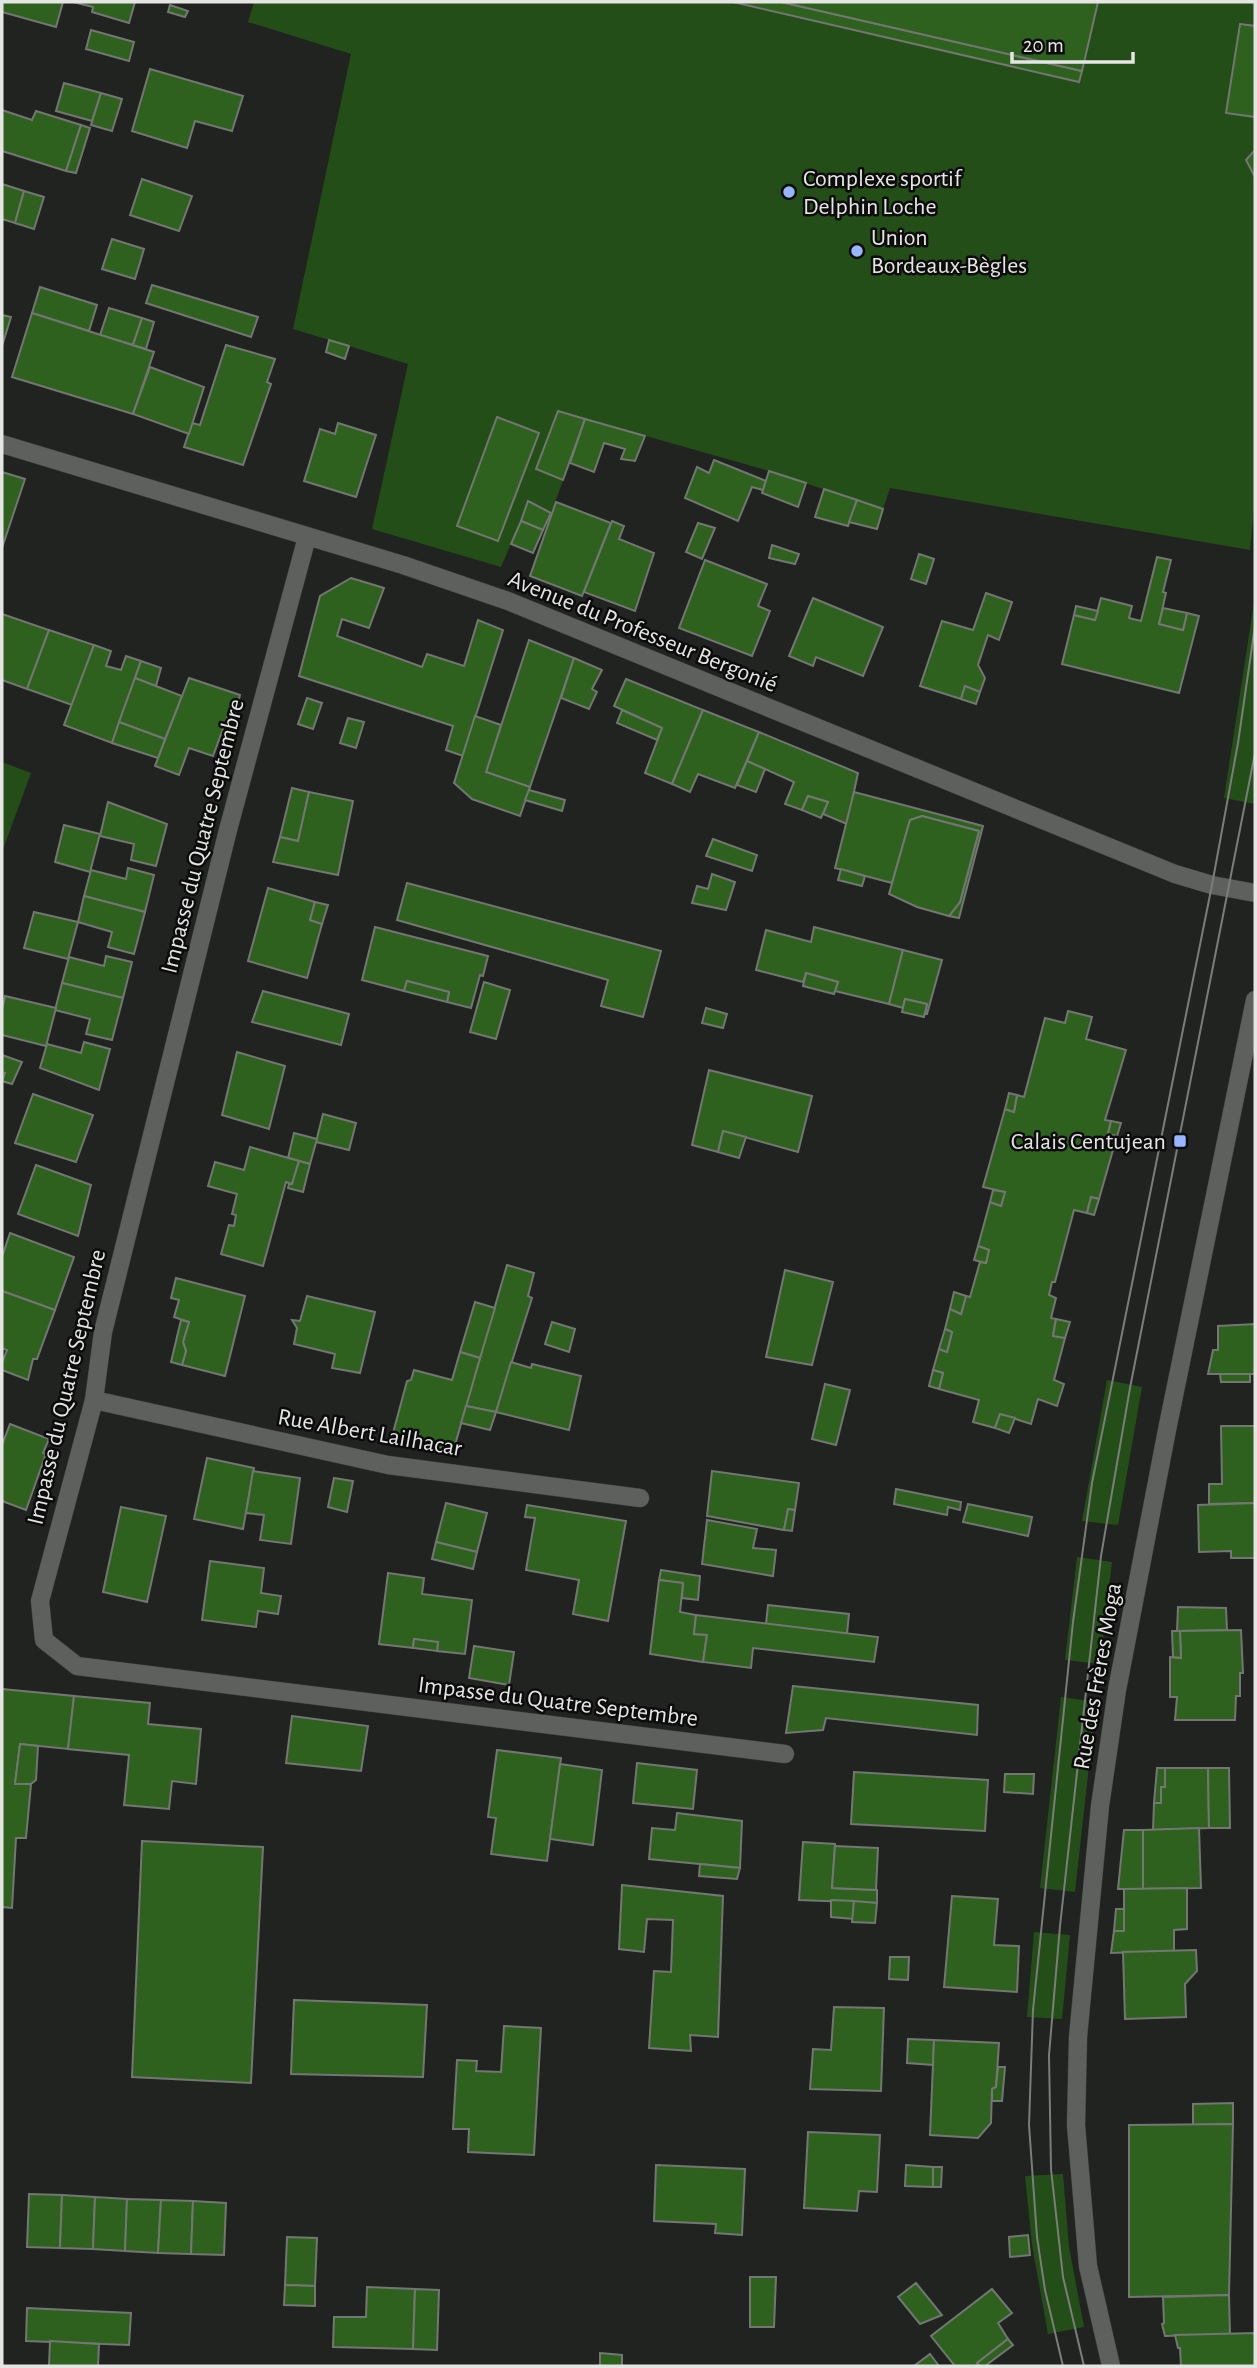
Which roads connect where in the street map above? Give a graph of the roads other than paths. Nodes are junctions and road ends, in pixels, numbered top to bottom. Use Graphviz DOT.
graph roads {
  1 [pos="2,444"];
  2 [pos="307,537"];
  3 [pos="1255,893"];
  4 [pos="1255,1000"];
  5 [pos="94,1400"];
  6 [pos="640,1498"];
  7 [pos="785,1754"];
  8 [pos="1111,2366"];
  1 -- 2 [label="street, Avenue du Professeur Bergonié"];
  2 -- 3 [label="street, Avenue du Professeur Bergonié"];
  2 -- 5 [label="street, Impasse du Quatre Septembre"];
  4 -- 8 [label="street, Rue des Frères Moga"];
  5 -- 6 [label="street, Rue Albert Lailhacar"];
  5 -- 7 [label="street, Impasse du Quatre Septembre"];
}
